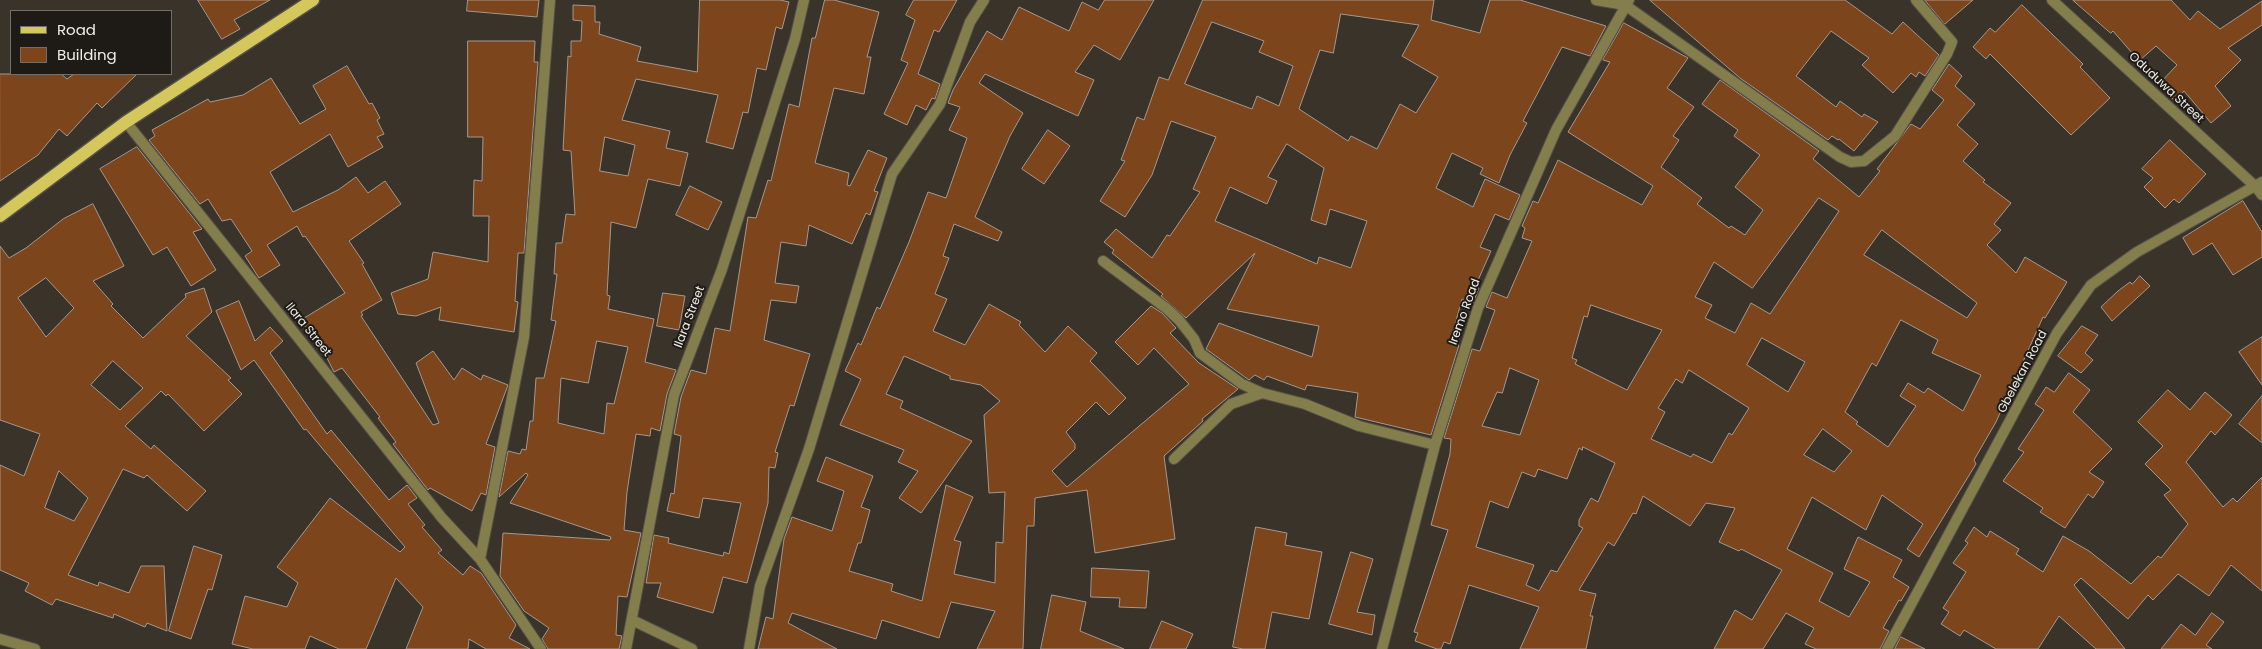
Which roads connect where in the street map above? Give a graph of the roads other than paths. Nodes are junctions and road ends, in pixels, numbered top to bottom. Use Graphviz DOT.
graph roads {
  1 [pos="313,0"];
  2 [pos="550,0"];
  3 [pos="804,0"];
  4 [pos="984,0"];
  5 [pos="1596,0"];
  6 [pos="1916,0"];
  7 [pos="2052,0"];
  8 [pos="1627,2"];
  9 [pos="126,122"];
  10 [pos="2260,188"];
  11 [pos="0,216"];
  12 [pos="1103,261"];
  13 [pos="1262,393"];
  14 [pos="1435,444"];
  15 [pos="1174,459"];
  16 [pos="480,559"];
  17 [pos="632,620"];
  18 [pos="0,639"];
  19 [pos="35,649"];
  20 [pos="541,649"];
  21 [pos="626,649"];
  22 [pos="692,649"];
  23 [pos="749,649"];
  24 [pos="1382,649"];
  25 [pos="1887,649"];
  1 -- 9 [label="main road"];
  2 -- 16 [label="street"];
  3 -- 17 [label="street, Ilara Street"];
  4 -- 23 [label="street"];
  5 -- 8 [label="street"];
  6 -- 8 [label="street"];
  7 -- 10 [label="street, Oduduwa Street"];
  8 -- 14 [label="street, Iremo Road"];
  9 -- 11 [label="main road"];
  9 -- 16 [label="street, Ilara Street"];
  10 -- 25 [label="street, Gbelekan Road"];
  12 -- 13 [label="street"];
  13 -- 14 [label="street"];
  13 -- 15 [label="street"];
  14 -- 24 [label="street, Iremo Road"];
  16 -- 20 [label="street, Ilara Street"];
  17 -- 21 [label="street, Ilara Street"];
  17 -- 22 [label="street"];
  18 -- 19 [label="street"];
}
